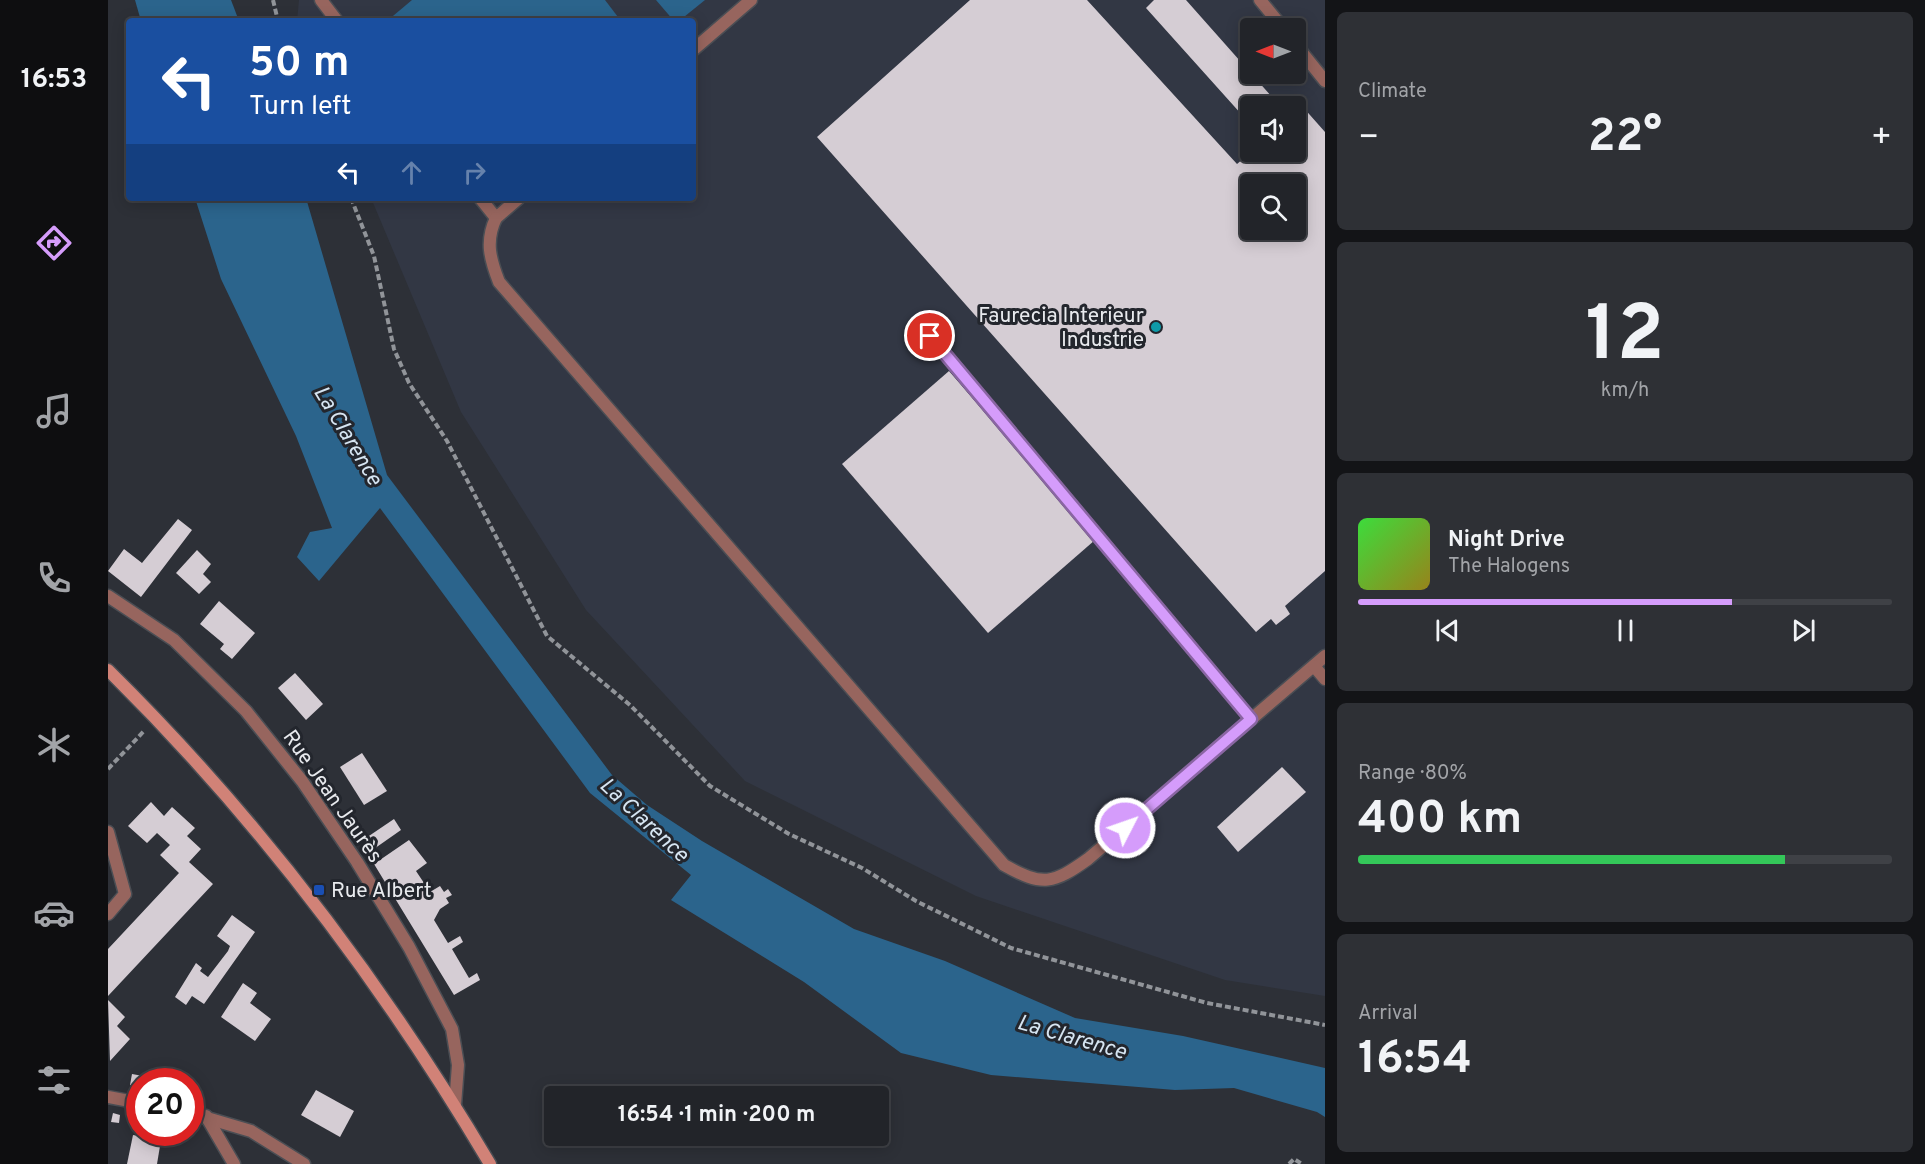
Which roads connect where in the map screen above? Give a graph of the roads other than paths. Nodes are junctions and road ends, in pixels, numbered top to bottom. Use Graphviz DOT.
graph roads {
  1 [pos="321,0"];
  2 [pos="751,0"];
  3 [pos="1260,0"];
  4 [pos="335,18"];
  5 [pos="1275,18"];
  6 [pos="696,47"];
  7 [pos="1306,57"];
  8 [pos="1325,81"];
  9 [pos="482,201"];
  10 [pos="516,201"];
  11 [pos="496,218"];
  12 [pos="930,336"];
  13 [pos="108,596"];
  14 [pos="1325,656"];
  15 [pos="1314,666"];
  16 [pos="108,670"];
  17 [pos="1325,679"];
  18 [pos="1251,719"];
  19 [pos="108,832"];
  20 [pos="108,914"];
  21 [pos="108,1097"];
  22 [pos="126,1100"];
  23 [pos="455,1105"];
  24 [pos="206,1116"];
  25 [pos="292,1157"];
  26 [pos="234,1164"];
  27 [pos="278,1164"];
  28 [pos="304,1164"];
  29 [pos="490,1164"];
  1 -- 4 [label="street"];
  2 -- 6 [label="street"];
  3 -- 5 [label="street"];
  7 -- 8 [label="street"];
  9 -- 11 [label="street"];
  10 -- 11 [label="street"];
  11 -- 18 [label="street"];
  12 -- 18 [label="street"];
  13 -- 23 [label="street, Rue Jean Jaurès"];
  14 -- 15 [label="street"];
  15 -- 17 [label="street"];
  15 -- 18 [label="street"];
  16 -- 23 [label="main road"];
  19 -- 20 [label="street"];
  21 -- 22 [label="street"];
  23 -- 29 [label="main road"];
  24 -- 25 [label="street"];
  24 -- 26 [label="street"];
  25 -- 27 [label="street"];
  25 -- 28 [label="street"];
}
